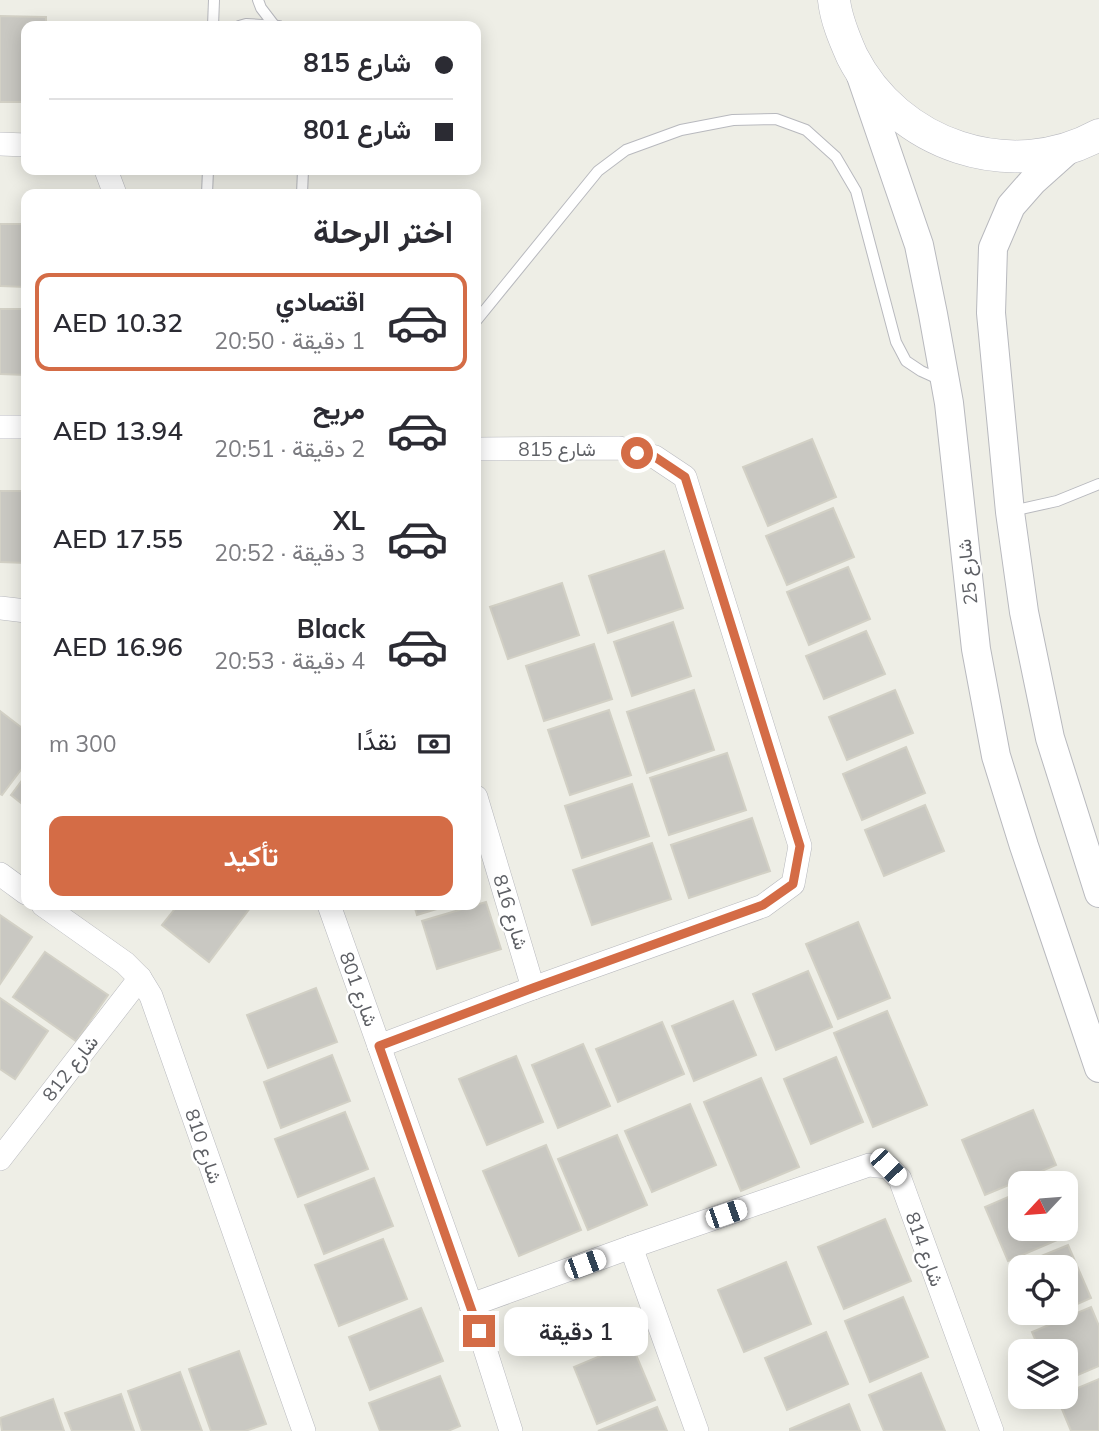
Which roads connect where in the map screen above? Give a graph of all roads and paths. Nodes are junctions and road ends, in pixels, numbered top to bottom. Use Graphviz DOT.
graph roads {
  1 [pos="214,0"];
  2 [pos="258,0"];
  3 [pos="833,3"];
  4 [pos="213,21"];
  5 [pos="273,21"];
  6 [pos="859,70"];
  7 [pos="1085,141"];
  8 [pos="0,144"];
  9 [pos="21,145"];
  10 [pos="481,315"];
  11 [pos="945,382"];
  12 [pos="0,426"];
  13 [pos="21,427"];
  14 [pos="481,449"];
  15 [pos="1099,484"];
  16 [pos="1010,512"];
  17 [pos="0,608"];
  18 [pos="21,610"];
  19 [pos="481,814"];
  20 [pos="0,874"];
  21 [pos="21,889"];
  22 [pos="1099,893"];
  23 [pos="50,910"];
  24 [pos="331,910"];
  25 [pos="140,978"];
  26 [pos="533,988"];
  27 [pos="379,1046"];
  28 [pos="1099,1068"];
  29 [pos="0,1159"];
  30 [pos="631,1247"];
  31 [pos="471,1305"];
  32 [pos="300,1430"];
  33 [pos="511,1431"];
  34 [pos="697,1431"];
  35 [pos="992,1431"];
  1 -- 4 [label="lane"];
  2 -- 5 [label="lane"];
  3 -- 6 [label="main road"];
  6 -- 7 [label="main road"];
  6 -- 11 [label="street, شارع 25"];
  7 -- 16 [label="street"];
  8 -- 9 [label="street"];
  10 -- 11 [label="lane"];
  11 -- 28 [label="street, شارع 25"];
  12 -- 13 [label="street"];
  14 -- 26 [label="street, شارع 815"];
  15 -- 16 [label="lane"];
  16 -- 22 [label="street"];
  17 -- 18 [label="street"];
  19 -- 26 [label="street, شارع 816"];
  20 -- 21 [label="street"];
  23 -- 25 [label="street, شارع 810"];
  24 -- 27 [label="street, شارع 801"];
  25 -- 29 [label="street, شارع 812"];
  25 -- 32 [label="street, شارع 810"];
  26 -- 27 [label="street, شارع 815"];
  27 -- 31 [label="street, شارع 801"];
  30 -- 31 [label="street, شارع 814"];
  30 -- 34 [label="street"];
  30 -- 35 [label="street, شارع 814"];
  31 -- 33 [label="street, شارع 801"];
}
